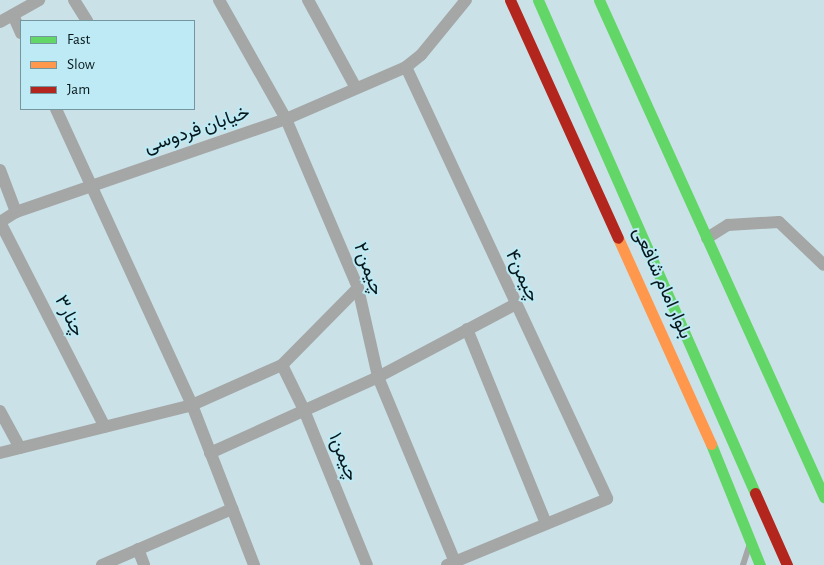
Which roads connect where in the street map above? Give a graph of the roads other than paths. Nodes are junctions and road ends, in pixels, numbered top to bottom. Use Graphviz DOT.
graph roads {
  1 [pos="39,0"];
  2 [pos="74,0"];
  3 [pos="219,0"];
  4 [pos="308,0"];
  5 [pos="466,0"];
  6 [pos="510,0"];
  7 [pos="538,0"];
  8 [pos="599,0"];
  9 [pos="13,14"];
  10 [pos="86,20"];
  11 [pos="0,22"];
  12 [pos="20,31"];
  13 [pos="406,67"];
  14 [pos="356,88"];
  15 [pos="56,110"];
  16 [pos="286,118"];
  17 [pos="0,170"];
  18 [pos="92,186"];
  19 [pos="16,212"];
  20 [pos="0,222"];
  21 [pos="707,238"];
  22 [pos="824,265"];
  23 [pos="358,288"];
  24 [pos="514,305"];
  25 [pos="467,329"];
  26 [pos="282,365"];
  27 [pos="378,377"];
  28 [pos="192,405"];
  29 [pos="304,410"];
  30 [pos="0,411"];
  31 [pos="105,427"];
  32 [pos="20,448"];
  33 [pos="0,453"];
  34 [pos="210,453"];
  35 [pos="824,497"];
  36 [pos="232,508"];
  37 [pos="546,524"];
  38 [pos="752,537"];
  39 [pos="138,549"];
  40 [pos="451,563"];
  41 [pos="102,565"];
  42 [pos="144,565"];
  43 [pos="254,565"];
  44 [pos="367,565"];
  45 [pos="743,565"];
  46 [pos="760,565"];
  47 [pos="787,565"];
  1 -- 9 [label="street"];
  2 -- 10 [label="street"];
  3 -- 16 [label="street, چیمن۲"];
  4 -- 14 [label="street"];
  5 -- 13 [label="street"];
  6 -- 38 [label="main road"];
  7 -- 47 [label="main road, بلوار امام شافعی"];
  8 -- 21 [label="main road"];
  9 -- 11 [label="street"];
  9 -- 12 [label="street"];
  13 -- 14 [label="street, خیابان فردوسی"];
  13 -- 24 [label="street, چیمن۴"];
  14 -- 16 [label="street, خیابان فردوسی"];
  15 -- 18 [label="street"];
  16 -- 18 [label="street, خیابان فردوسی"];
  16 -- 23 [label="street, چیمن۲"];
  17 -- 19 [label="street"];
  18 -- 19 [label="street, خیابان فردوسی"];
  18 -- 28 [label="street"];
  19 -- 20 [label="street, خیابان فردوسی"];
  20 -- 31 [label="street, چنار۳"];
  21 -- 22 [label="street"];
  21 -- 35 [label="main road"];
  23 -- 26 [label="street"];
  23 -- 27 [label="street, چیمن۲"];
  24 -- 25 [label="street"];
  24 -- 37 [label="street, چیمن۴"];
  25 -- 27 [label="street"];
  25 -- 37 [label="street"];
  26 -- 28 [label="street"];
  26 -- 29 [label="street, چیمن۱"];
  27 -- 29 [label="street"];
  27 -- 40 [label="street, چیمن۲"];
  28 -- 31 [label="street"];
  28 -- 34 [label="street"];
  29 -- 34 [label="street"];
  29 -- 44 [label="street, چیمن۱"];
  30 -- 32 [label="street"];
  31 -- 32 [label="street"];
  32 -- 33 [label="street"];
  34 -- 36 [label="street"];
  36 -- 39 [label="street"];
  36 -- 43 [label="street"];
  37 -- 40 [label="street"];
  38 -- 45 [label="lane"];
  38 -- 46 [label="main road"];
  39 -- 41 [label="street"];
  39 -- 42 [label="street"];
}
